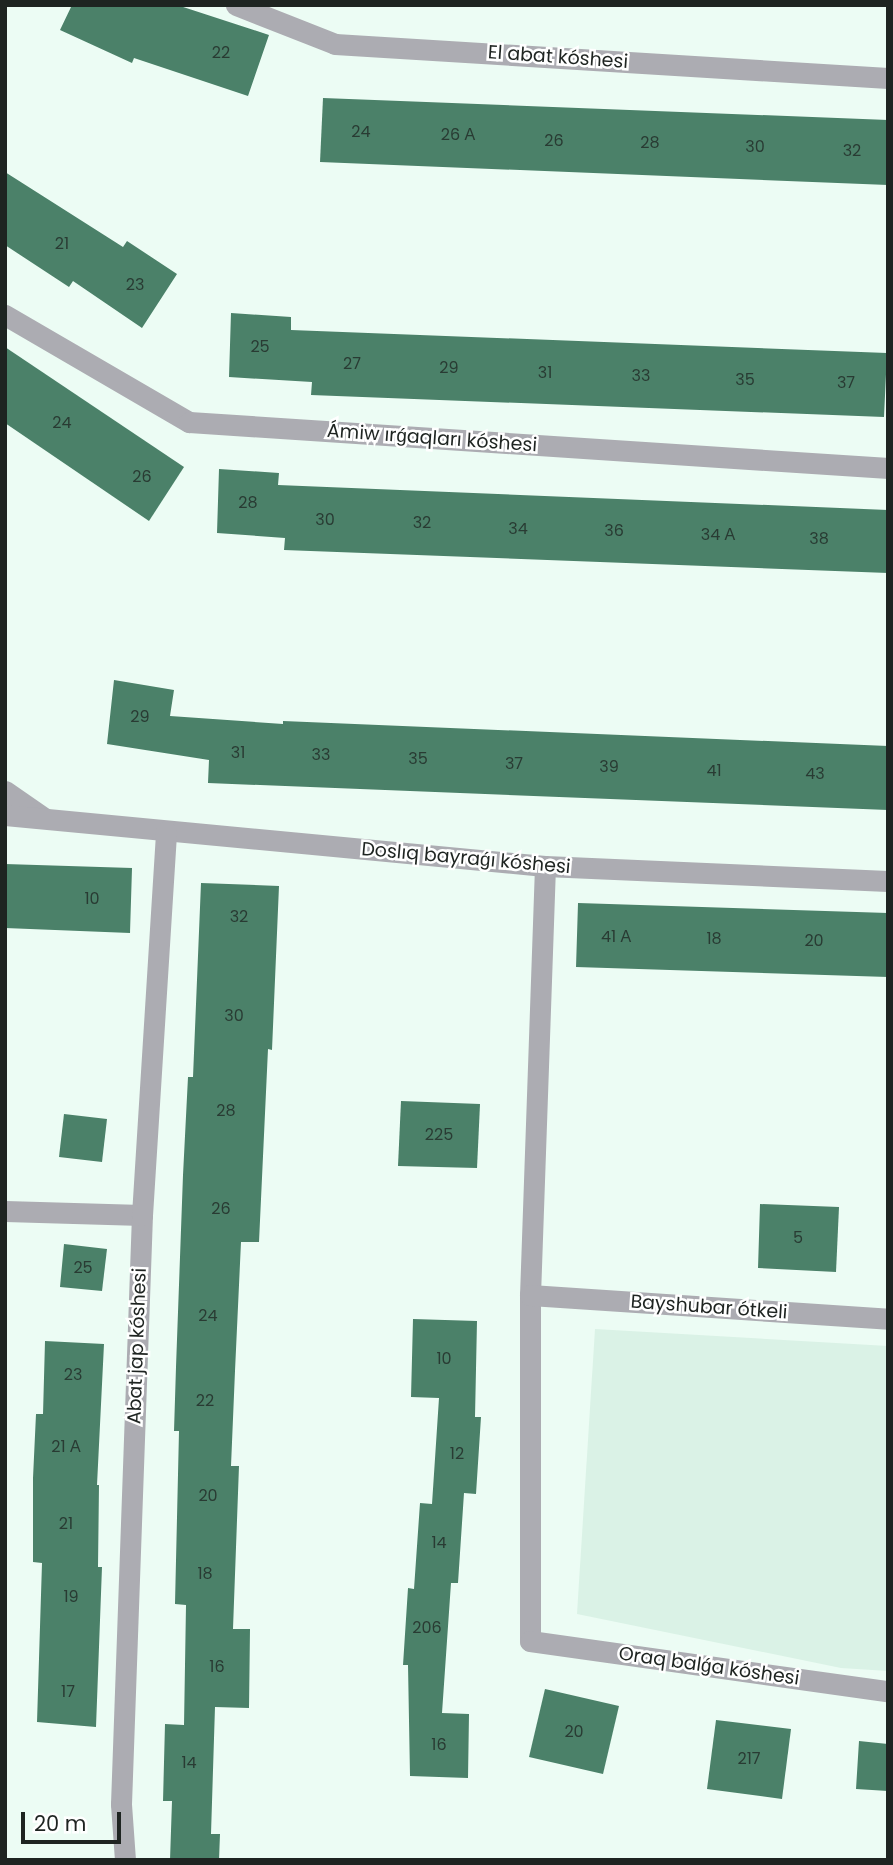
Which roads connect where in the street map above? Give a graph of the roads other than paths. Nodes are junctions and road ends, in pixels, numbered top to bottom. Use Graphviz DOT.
graph roads {
  1 [pos="236,5"];
  2 [pos="888,78"];
  3 [pos="5,315"];
  4 [pos="888,468"];
  5 [pos="5,792"];
  6 [pos="5,815"];
  7 [pos="46,819"];
  8 [pos="166,832"];
  9 [pos="545,866"];
  10 [pos="888,881"];
  11 [pos="5,1211"];
  12 [pos="142,1215"];
  13 [pos="530,1295"];
  14 [pos="888,1319"];
  15 [pos="888,1691"];
  16 [pos="125,1860"];
  1 -- 2 [label="street, El abat kóshesi"];
  3 -- 4 [label="street, Ámiw ırǵaqları kóshesi"];
  5 -- 7 [label="street, Doslıq bayraǵı kóshesi"];
  6 -- 7 [label="street, Doslıq bayraǵı kóshesi"];
  7 -- 8 [label="street, Doslıq bayraǵı kóshesi"];
  8 -- 9 [label="street, Doslıq bayraǵı kóshesi"];
  8 -- 12 [label="street, Abat jap kóshesi"];
  9 -- 10 [label="street, Doslıq bayraǵı kóshesi"];
  9 -- 13 [label="street"];
  11 -- 12 [label="street"];
  12 -- 16 [label="street, Abat jap kóshesi"];
  13 -- 14 [label="street, Bayshubar ótkeli"];
  13 -- 15 [label="street, Oraq balǵa kóshesi"];
}
